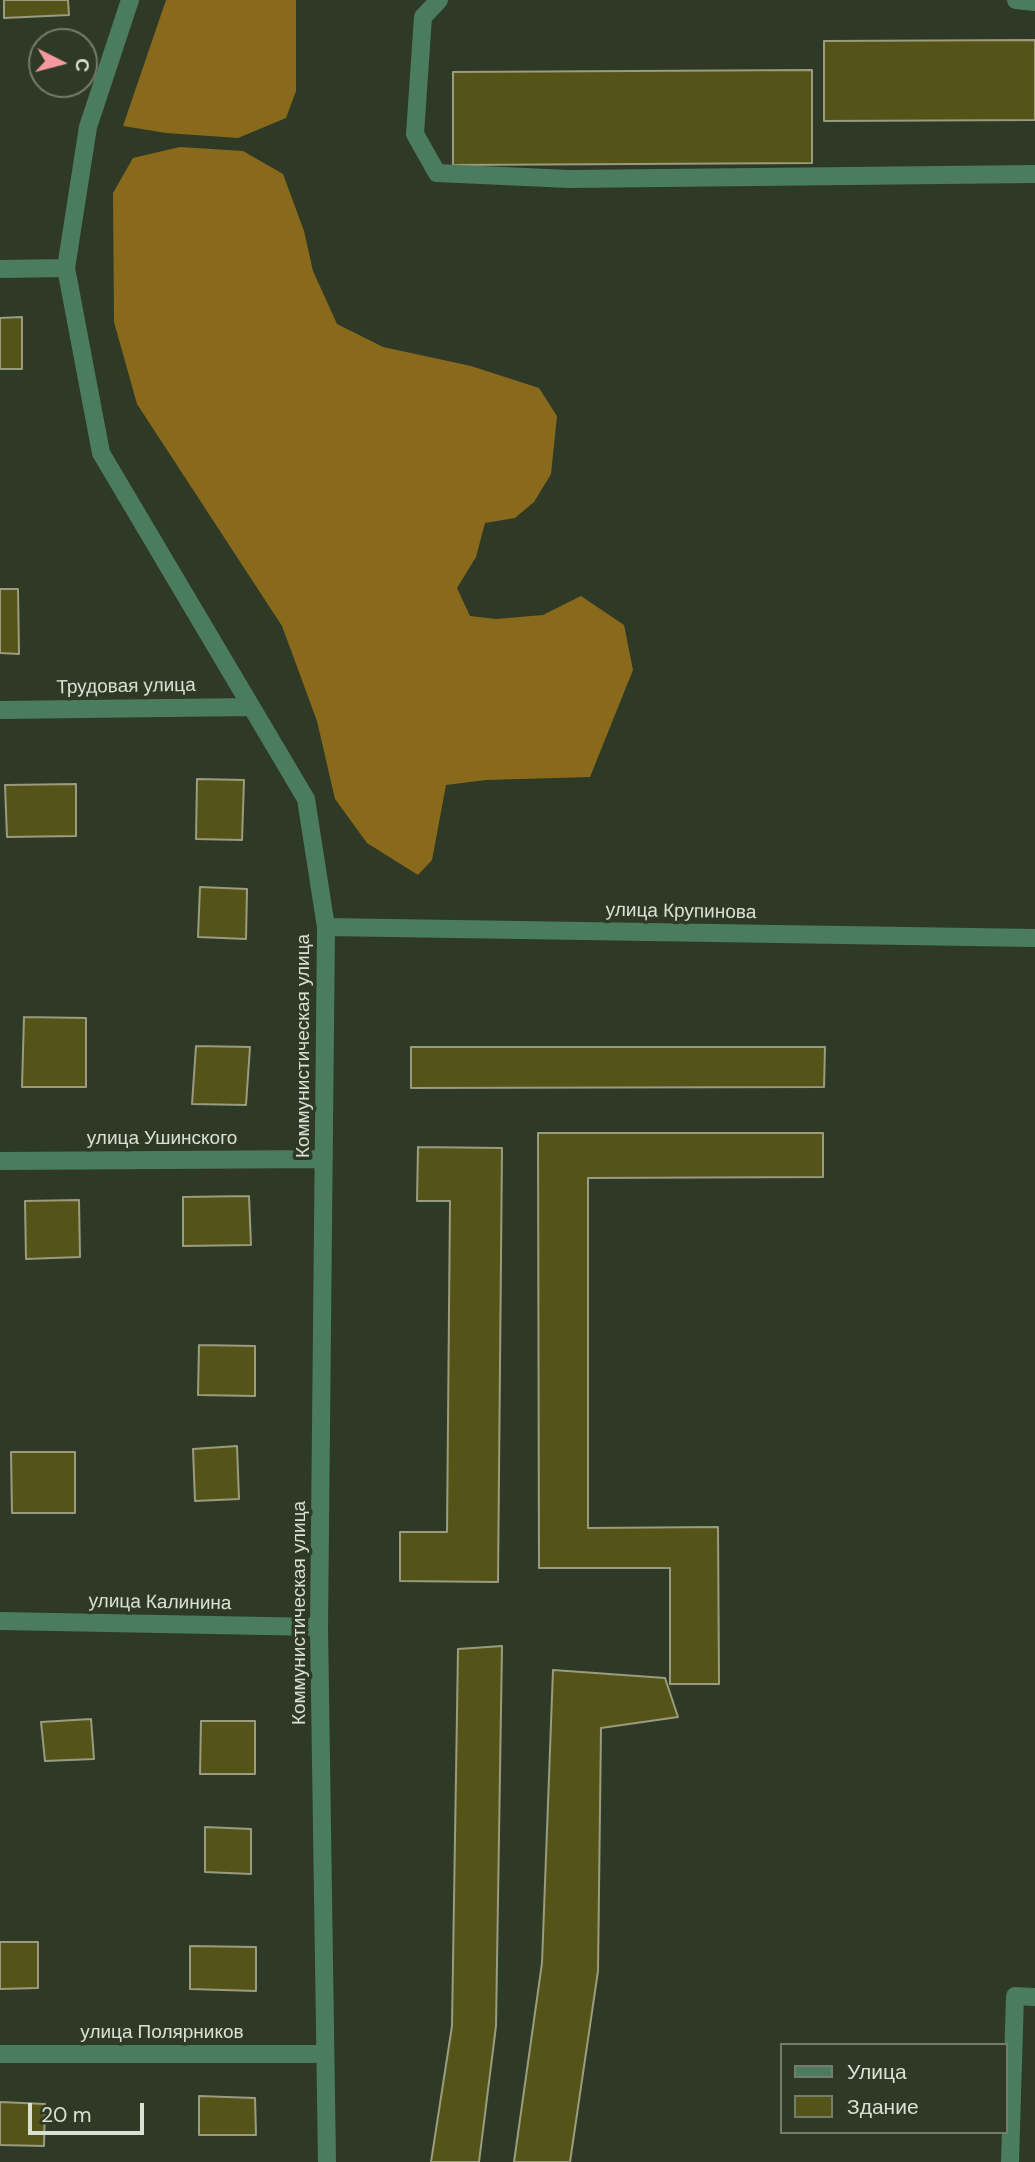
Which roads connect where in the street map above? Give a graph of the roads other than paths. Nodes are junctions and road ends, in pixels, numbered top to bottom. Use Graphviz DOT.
graph roads {
  1 [pos="130,0"];
  2 [pos="439,0"];
  3 [pos="1016,0"];
  4 [pos="1035,2"];
  5 [pos="1035,174"];
  6 [pos="66,268"];
  7 [pos="0,269"];
  8 [pos="251,707"];
  9 [pos="0,710"];
  10 [pos="326,927"];
  11 [pos="1035,938"];
  12 [pos="324,1159"];
  13 [pos="0,1161"];
  14 [pos="0,1621"];
  15 [pos="319,1627"];
  16 [pos="1035,1997"];
  17 [pos="0,2054"];
  18 [pos="325,2054"];
  19 [pos="327,2162"];
  20 [pos="1010,2162"];
  1 -- 6 [label="street, Коммунистическая улица"];
  2 -- 5 [label="street"];
  3 -- 4 [label="street"];
  6 -- 7 [label="street"];
  6 -- 8 [label="street, Коммунистическая улица"];
  8 -- 9 [label="street, Трудовая улица"];
  8 -- 10 [label="street, Коммунистическая улица"];
  10 -- 11 [label="street, улица Крупинова"];
  10 -- 12 [label="street, Коммунистическая улица"];
  12 -- 13 [label="street, улица Ушинского"];
  12 -- 15 [label="street, Коммунистическая улица"];
  14 -- 15 [label="street, улица Калинина"];
  15 -- 18 [label="street, Коммунистическая улица"];
  16 -- 20 [label="street"];
  17 -- 18 [label="street, улица Полярников"];
  18 -- 19 [label="street, Коммунистическая улица"];
}
